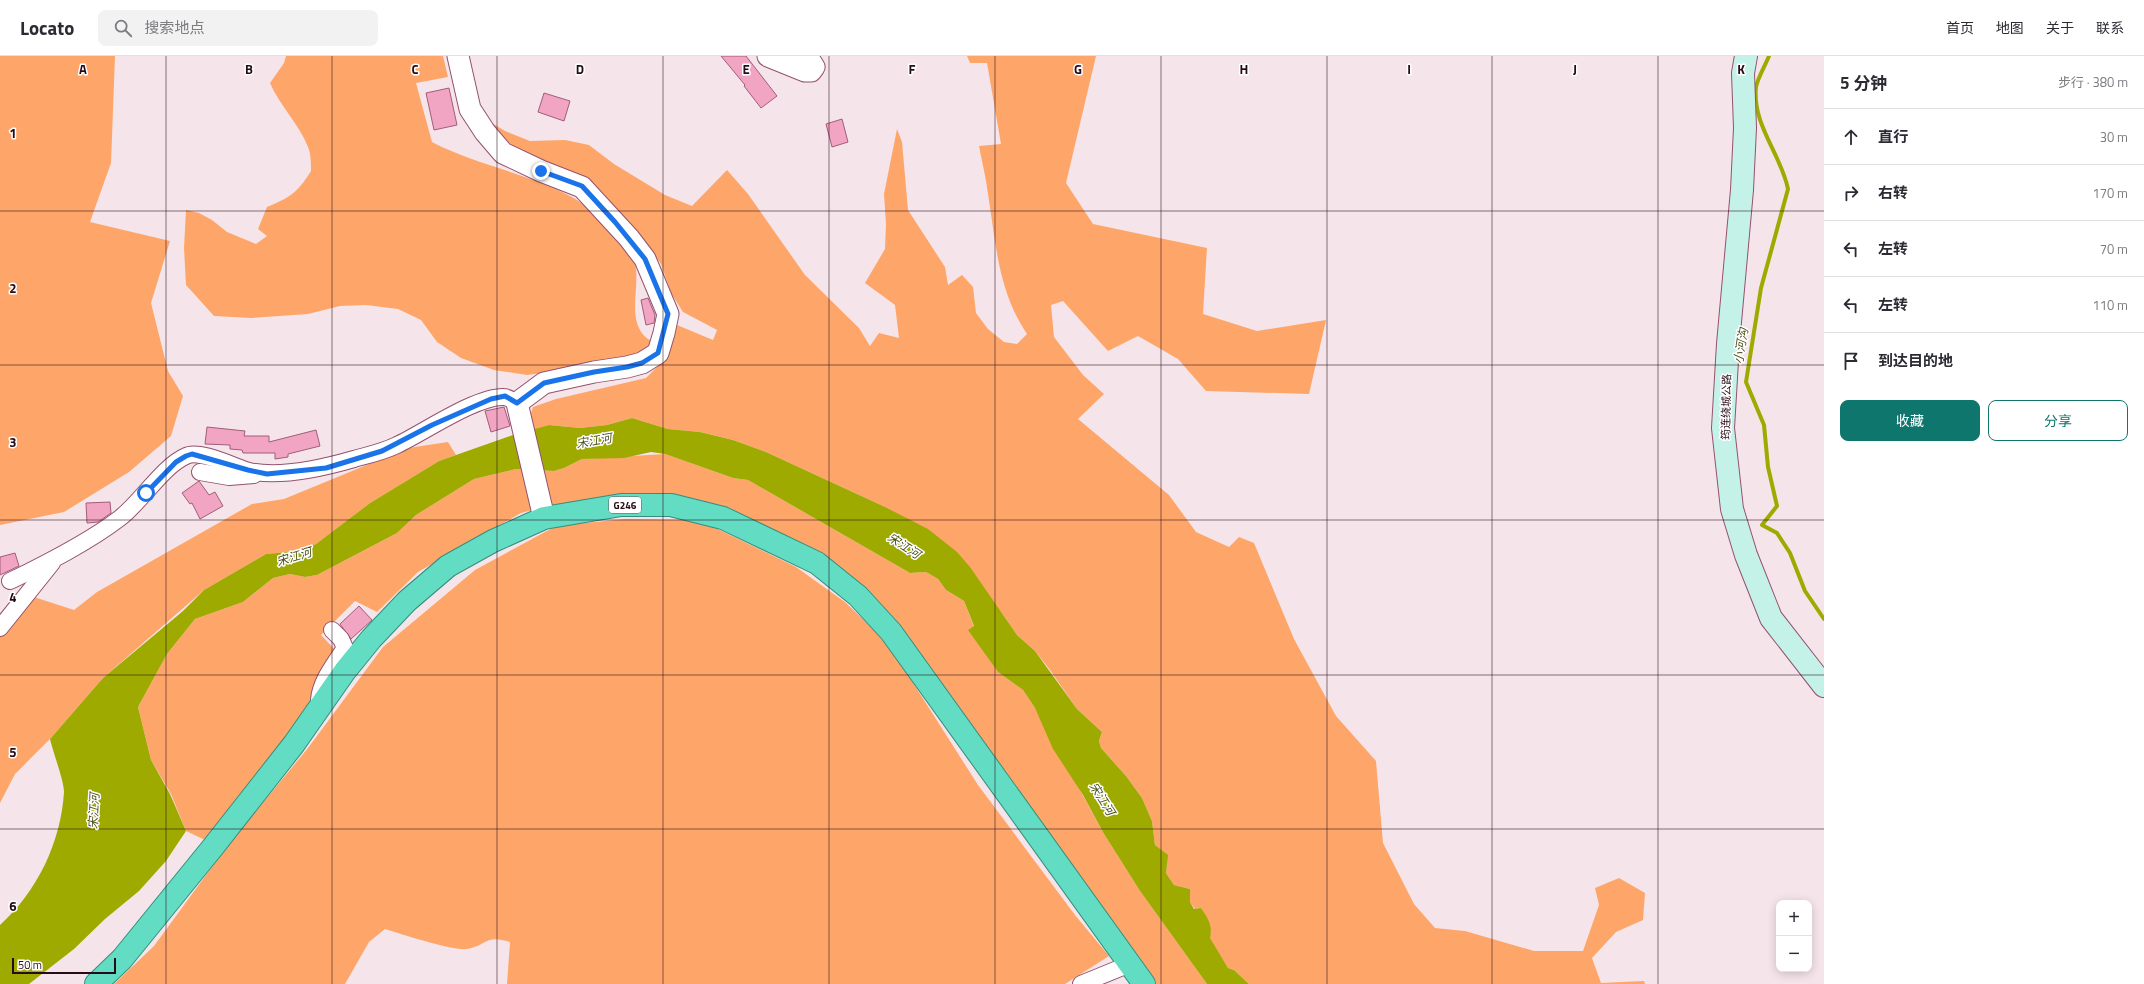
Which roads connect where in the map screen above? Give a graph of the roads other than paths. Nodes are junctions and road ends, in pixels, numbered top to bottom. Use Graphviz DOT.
graph roads {
  1 [pos="458,56"];
  2 [pos="768,56"];
  3 [pos="807,56"];
  4 [pos="1746,56"];
  5 [pos="517,403"];
  6 [pos="200,472"];
  7 [pos="263,473"];
  8 [pos="544,518"];
  9 [pos="56,556"];
  10 [pos="10,582"];
  11 [pos="0,628"];
  12 [pos="332,630"];
  13 [pos="1824,686"];
  14 [pos="318,708"];
  15 [pos="1130,964"];
  16 [pos="96,984"];
  17 [pos="1081,984"];
  18 [pos="1144,984"];
  1 -- 5 [label="street"];
  2 -- 3 [label="street"];
  4 -- 13 [label="main road, 筠连绕城公路"];
  5 -- 7 [label="street"];
  5 -- 8 [label="street"];
  6 -- 7 [label="street"];
  7 -- 9 [label="street"];
  8 -- 14 [label="highway, G246"];
  8 -- 15 [label="highway, G246"];
  9 -- 10 [label="street"];
  9 -- 11 [label="street"];
  12 -- 14 [label="street"];
  14 -- 16 [label="highway, G246"];
  15 -- 17 [label="street"];
  15 -- 18 [label="highway, G246"];
}
